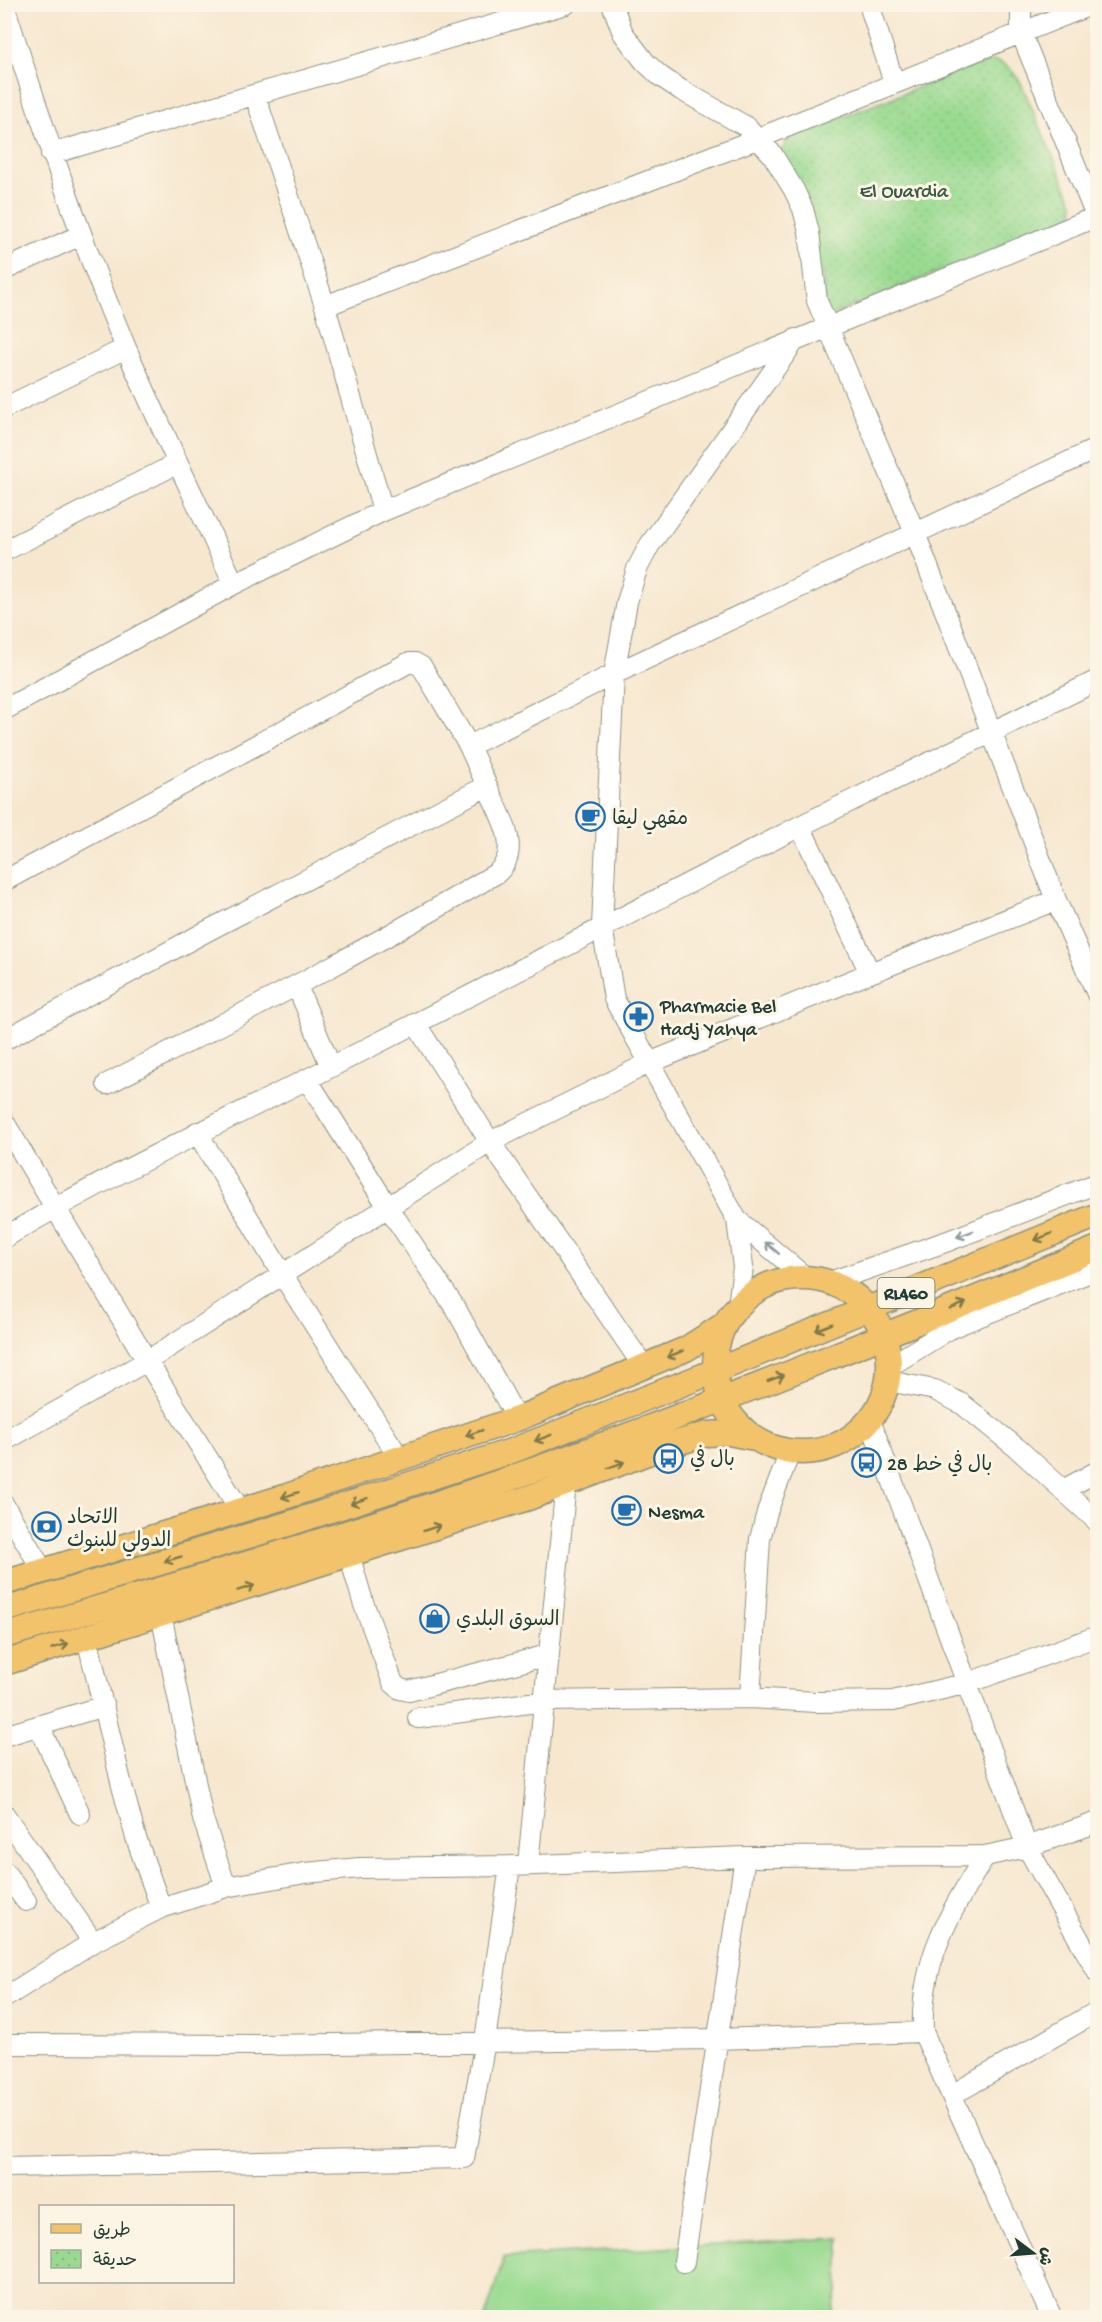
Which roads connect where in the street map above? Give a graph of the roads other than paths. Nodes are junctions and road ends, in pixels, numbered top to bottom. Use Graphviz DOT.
graph roads {
  1 [pos="566,4"];
  2 [pos="612,4"];
  3 [pos="869,4"];
  4 [pos="1021,4"];
  5 [pos="1093,4"];
  6 [pos="4,5"];
  7 [pos="1022,33"];
  8 [pos="894,83"];
  9 [pos="255,95"];
  10 [pos="759,138"];
  11 [pos="51,154"];
  12 [pos="1097,218"];
  13 [pos="81,235"];
  14 [pos="4,270"];
  15 [pos="325,306"];
  16 [pos="827,326"];
  17 [pos="796,339"];
  18 [pos="126,348"];
  19 [pos="4,408"];
  20 [pos="1098,448"];
  21 [pos="178,463"];
  22 [pos="383,511"];
  23 [pos="915,533"];
  24 [pos="4,550"];
  25 [pos="234,584"];
  26 [pos="614,674"];
  27 [pos="1098,680"];
  28 [pos="4,710"];
  29 [pos="993,731"];
  30 [pos="469,746"];
  31 [pos="487,786"];
  32 [pos="800,826"];
  33 [pos="4,881"];
  34 [pos="1056,900"];
  35 [pos="602,926"];
  36 [pos="870,973"];
  37 [pos="297,986"];
  38 [pos="1098,996"];
  39 [pos="416,1024"];
  40 [pos="4,1040"];
  41 [pos="650,1063"];
  42 [pos="332,1067"];
  43 [pos="307,1079"];
  44 [pos="107,1084"];
  45 [pos="4,1122"];
  46 [pos="197,1132"];
  47 [pos="490,1142"];
  48 [pos="1098,1183"];
  49 [pos="56,1207"];
  50 [pos="388,1207"];
  51 [pos="1098,1215"];
  52 [pos="738,1220"];
  53 [pos="4,1238"];
  54 [pos="1098,1248"];
  55 [pos="1098,1269"];
  56 [pos="282,1274"];
  57 [pos="818,1280"];
  58 [pos="869,1308"];
  59 [pos="732,1315"];
  60 [pos="885,1336"];
  61 [pos="147,1360"];
  62 [pos="644,1366"];
  63 [pos="715,1371"];
  64 [pos="889,1374"];
  65 [pos="722,1399"];
  66 [pos="517,1419"];
  67 [pos="870,1420"];
  68 [pos="754,1438"];
  69 [pos="4,1441"];
  70 [pos="790,1452"];
  71 [pos="400,1459"];
  72 [pos="1098,1471"];
  73 [pos="566,1484"];
  74 [pos="1063,1490"];
  75 [pos="4,1505"];
  76 [pos="240,1510"];
  77 [pos="1098,1522"];
  78 [pos="349,1554"];
  79 [pos="43,1571"];
  80 [pos="4,1583"];
  81 [pos="33,1602"];
  82 [pos="4,1605"];
  83 [pos="4,1610"];
  84 [pos="161,1614"];
  85 [pos="4,1636"];
  86 [pos="1098,1636"];
  87 [pos="87,1638"];
  88 [pos="548,1655"];
  89 [pos="4,1663"];
  90 [pos="968,1683"];
  91 [pos="750,1698"];
  92 [pos="544,1701"];
  93 [pos="104,1706"];
  94 [pos="418,1718"];
  95 [pos="39,1726"];
  96 [pos="4,1736"];
  97 [pos="4,1814"];
  98 [pos="80,1814"];
  99 [pos="1098,1822"];
  100 [pos="1027,1847"];
  101 [pos="985,1856"];
  102 [pos="745,1857"];
  103 [pos="519,1865"];
  104 [pos="4,1871"];
  105 [pos="226,1887"];
  106 [pos="26,1901"];
  107 [pos="161,1908"];
  108 [pos="93,1942"];
  109 [pos="1098,1973"];
  110 [pos="4,1998"];
  111 [pos="1098,2011"];
  112 [pos="923,2032"];
  113 [pos="716,2038"];
  114 [pos="484,2041"];
  115 [pos="4,2044"];
  116 [pos="952,2095"];
  117 [pos="4,2167"];
  118 [pos="684,2262"];
  119 [pos="1052,2318"];
  1 -- 9 [label="street"];
  2 -- 10 [label="street"];
  3 -- 8 [label="street"];
  4 -- 7 [label="street"];
  5 -- 7 [label="street"];
  6 -- 11 [label="street"];
  7 -- 8 [label="street"];
  7 -- 12 [label="street"];
  8 -- 10 [label="street"];
  9 -- 11 [label="street"];
  9 -- 15 [label="street"];
  10 -- 15 [label="street"];
  10 -- 16 [label="street"];
  11 -- 13 [label="street"];
  12 -- 16 [label="street"];
  13 -- 14 [label="street"];
  13 -- 18 [label="street"];
  15 -- 22 [label="street"];
  16 -- 17 [label="street"];
  16 -- 23 [label="street"];
  17 -- 22 [label="street"];
  17 -- 26 [label="street"];
  18 -- 19 [label="street"];
  18 -- 21 [label="street"];
  20 -- 23 [label="street"];
  21 -- 24 [label="street"];
  21 -- 25 [label="street"];
  22 -- 25 [label="street"];
  23 -- 26 [label="street"];
  23 -- 29 [label="street"];
  25 -- 28 [label="street"];
  26 -- 30 [label="street"];
  26 -- 35 [label="street"];
  27 -- 29 [label="street"];
  29 -- 32 [label="street"];
  29 -- 34 [label="street"];
  30 -- 31 [label="street"];
  30 -- 33 [label="street"];
  31 -- 37 [label="street"];
  31 -- 40 [label="street"];
  32 -- 35 [label="street"];
  32 -- 36 [label="street"];
  34 -- 36 [label="street"];
  34 -- 38 [label="street"];
  35 -- 39 [label="street"];
  35 -- 41 [label="street"];
  36 -- 41 [label="street"];
  37 -- 42 [label="street"];
  37 -- 44 [label="street"];
  39 -- 42 [label="street"];
  39 -- 47 [label="street"];
  41 -- 47 [label="street"];
  41 -- 52 [label="street"];
  42 -- 43 [label="street"];
  43 -- 46 [label="street"];
  43 -- 50 [label="street"];
  45 -- 49 [label="street"];
  46 -- 49 [label="street"];
  46 -- 56 [label="street"];
  47 -- 50 [label="street"];
  47 -- 62 [label="street"];
  48 -- 57 [label="street, one-way"];
  49 -- 53 [label="street"];
  49 -- 61 [label="street"];
  50 -- 56 [label="street"];
  50 -- 66 [label="street"];
  51 -- 58 [label="main road, RL460, one-way"];
  57 -- 52 [label="street, one-way"];
  52 -- 59 [label="street"];
  60 -- 54 [label="main road, RL460, one-way"];
  55 -- 64 [label="street"];
  56 -- 61 [label="street"];
  56 -- 71 [label="street"];
  57 -- 58 [label="main road"];
  57 -- 59 [label="main road"];
  58 -- 60 [label="main road"];
  58 -- 63 [label="main road, RL460, one-way"];
  59 -- 62 [label="main road, one-way"];
  59 -- 63 [label="main road"];
  60 -- 64 [label="main road"];
  65 -- 60 [label="main road, RL460, one-way"];
  61 -- 69 [label="street"];
  61 -- 76 [label="street"];
  62 -- 66 [label="main road"];
  63 -- 65 [label="main road"];
  63 -- 81 [label="main road, one-way"];
  64 -- 67 [label="main road"];
  64 -- 74 [label="street"];
  65 -- 68 [label="main road"];
  65 -- 85 [label="main road"];
  66 -- 71 [label="main road, one-way"];
  67 -- 70 [label="main road"];
  67 -- 90 [label="street"];
  68 -- 70 [label="main road"];
  73 -- 68 [label="main road, one-way"];
  70 -- 91 [label="street"];
  71 -- 76 [label="main road, one-way"];
  72 -- 74 [label="street"];
  78 -- 73 [label="main road, one-way"];
  73 -- 88 [label="street"];
  74 -- 77 [label="street"];
  75 -- 79 [label="street"];
  76 -- 79 [label="main road"];
  84 -- 78 [label="main road, one-way"];
  78 -- 88 [label="street"];
  79 -- 80 [label="main road"];
  81 -- 82 [label="main road"];
  81 -- 83 [label="main road"];
  84 -- 87 [label="main road"];
  84 -- 105 [label="street"];
  86 -- 90 [label="street"];
  89 -- 87 [label="main road, one-way"];
  87 -- 93 [label="street"];
  88 -- 92 [label="street"];
  90 -- 91 [label="street"];
  90 -- 100 [label="street"];
  91 -- 92 [label="street"];
  92 -- 94 [label="street"];
  92 -- 103 [label="street"];
  93 -- 95 [label="street"];
  93 -- 107 [label="street"];
  95 -- 96 [label="street"];
  95 -- 98 [label="street"];
  97 -- 108 [label="street"];
  99 -- 100 [label="street"];
  100 -- 101 [label="street"];
  100 -- 109 [label="street"];
  101 -- 102 [label="street"];
  101 -- 112 [label="street"];
  102 -- 103 [label="street"];
  102 -- 113 [label="street"];
  103 -- 105 [label="street"];
  103 -- 114 [label="street"];
  104 -- 106 [label="street"];
  105 -- 107 [label="street"];
  107 -- 108 [label="street"];
  108 -- 110 [label="street"];
  111 -- 116 [label="street"];
  112 -- 113 [label="street"];
  112 -- 116 [label="street"];
  113 -- 114 [label="street"];
  113 -- 118 [label="street"];
  114 -- 115 [label="street"];
  114 -- 117 [label="street"];
  116 -- 119 [label="street"];
}
